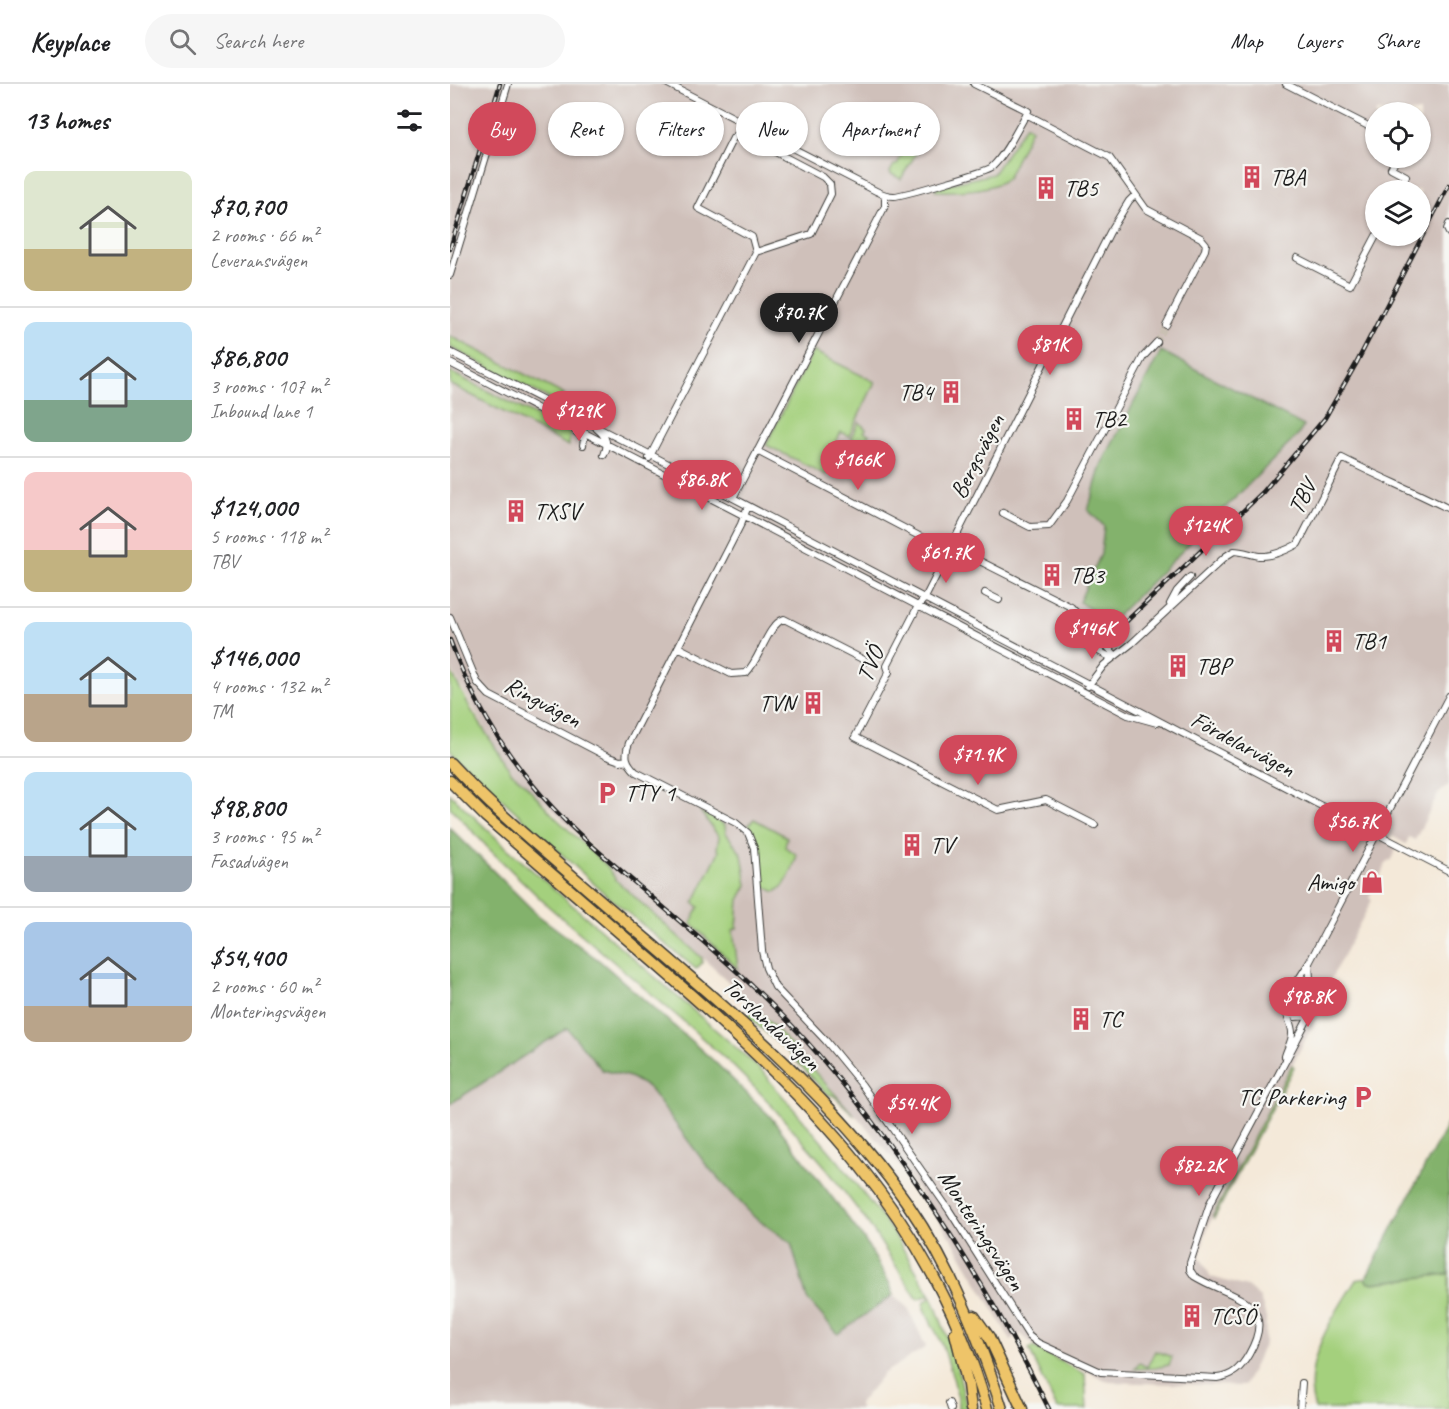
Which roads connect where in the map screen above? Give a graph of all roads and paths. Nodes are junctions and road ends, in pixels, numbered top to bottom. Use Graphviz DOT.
graph roads {
  1 [pos="508,84"];
  2 [pos="668,84"];
  3 [pos="974,84"];
  4 [pos="1286,84"];
  5 [pos="1027,113"];
  6 [pos="1365,124"];
  7 [pos="1391,168"];
  8 [pos="1404,180"];
  9 [pos="885,195"];
  10 [pos="1135,195"];
  11 [pos="1449,224"];
  12 [pos="1449,233"];
  13 [pos="1371,246"];
  14 [pos="756,252"];
  15 [pos="1297,258"];
  16 [pos="450,275"];
  17 [pos="1166,325"];
  18 [pos="1157,342"];
  19 [pos="450,352"];
  20 [pos="450,363"];
  21 [pos="562,420"];
  22 [pos="590,423"];
  23 [pos="601,433"];
  24 [pos="606,443"];
  25 [pos="583,445"];
  26 [pos="621,451"];
  27 [pos="757,451"];
  28 [pos="613,452"];
  29 [pos="647,461"];
  30 [pos="733,498"];
  31 [pos="1449,509"];
  32 [pos="746,513"];
  33 [pos="1003,513"];
  34 [pos="952,546"];
  35 [pos="1190,577"];
  36 [pos="985,592"];
  37 [pos="925,598"];
  38 [pos="999,600"];
  39 [pos="918,606"];
  40 [pos="1161,616"];
  41 [pos="450,617"];
  42 [pos="1067,635"];
  43 [pos="678,647"];
  44 [pos="1113,657"];
  45 [pos="866,662"];
  46 [pos="1089,684"];
  47 [pos="1086,692"];
  48 [pos="1449,696"];
  49 [pos="1170,726"];
  50 [pos="627,760"];
  51 [pos="450,763"];
  52 [pos="450,781"];
  53 [pos="1331,811"];
  54 [pos="1095,825"];
  55 [pos="1364,827"];
  56 [pos="1376,833"];
  57 [pos="1449,871"];
  58 [pos="1309,963"];
  59 [pos="1293,988"];
  60 [pos="1311,991"];
  61 [pos="1286,1010"];
  62 [pos="1311,1013"];
  63 [pos="1284,1063"];
  64 [pos="962,1298"];
  65 [pos="948,1307"];
  66 [pos="1302,1383"];
  67 [pos="971,1409"];
  68 [pos="987,1409"];
  69 [pos="1002,1409"];
  70 [pos="1022,1409"];
  71 [pos="1300,1409"];
  1 -- 16 [label="street"];
  2 -- 9 [label="street"];
  3 -- 5 [label="street"];
  4 -- 6 [label="street"];
  5 -- 9 [label="street"];
  5 -- 10 [label="street"];
  7 -- 8 [label="street"];
  9 -- 27 [label="street"];
  10 -- 17 [label="street"];
  10 -- 34 [label="street, Bergsvägen"];
  11 -- 12 [label="street"];
  13 -- 15 [label="street"];
  14 -- 14 [label="street"];
  14 -- 29 [label="street"];
  18 -- 33 [label="street"];
  19 -- 22 [label="street"];
  20 -- 21 [label="street"];
  21 -- 24 [label="street"];
  21 -- 25 [label="street"];
  22 -- 23 [label="street"];
  22 -- 29 [label="street"];
  23 -- 24 [label="street"];
  23 -- 29 [label="street"];
  24 -- 26 [label="street"];
  24 -- 28 [label="street"];
  26 -- 28 [label="street"];
  26 -- 29 [label="street"];
  27 -- 30 [label="street"];
  27 -- 34 [label="street"];
  28 -- 29 [label="street"];
  29 -- 30 [label="street"];
  29 -- 32 [label="street"];
  29 -- 32 [label="street"];
  30 -- 32 [label="street"];
  31 -- 40 [label="street, TBV"];
  32 -- 37 [label="street, Fördelarvägen"];
  32 -- 39 [label="street, Fördelarvägen"];
  32 -- 43 [label="street"];
  34 -- 37 [label="street, Bergsvägen"];
  34 -- 44 [label="street"];
  35 -- 40 [label="street"];
  36 -- 38 [label="street"];
  37 -- 39 [label="street, Bergsvägen"];
  37 -- 46 [label="street, Fördelarvägen"];
  39 -- 47 [label="street, Fördelarvägen"];
  39 -- 54 [label="street, TVÖ"];
  40 -- 44 [label="street, TBV"];
  41 -- 50 [label="street, Ringvägen"];
  42 -- 44 [label="street"];
  43 -- 45 [label="street"];
  43 -- 50 [label="street"];
  44 -- 46 [label="street, TBV"];
  46 -- 47 [label="street, TBV"];
  46 -- 49 [label="street, Fördelarvägen"];
  47 -- 49 [label="street, Fördelarvägen"];
  48 -- 56 [label="street"];
  49 -- 53 [label="street, Fördelarvägen"];
  50 -- 63 [label="street, Monteringsvägen"];
  51 -- 64 [label="main road, Torslandavägen"];
  52 -- 65 [label="main road, Torslandavägen"];
  55 -- 56 [label="street"];
  56 -- 57 [label="street"];
  56 -- 58 [label="street"];
  58 -- 59 [label="street"];
  58 -- 60 [label="street"];
  59 -- 60 [label="street"];
  59 -- 61 [label="street"];
  60 -- 62 [label="street"];
  61 -- 62 [label="street"];
  61 -- 63 [label="street"];
  62 -- 63 [label="street"];
  64 -- 69 [label="main road, Torslandavägen"];
  64 -- 70 [label="main road"];
  65 -- 67 [label="main road"];
  65 -- 68 [label="main road, Torslandavägen"];
  66 -- 71 [label="street"];
}
